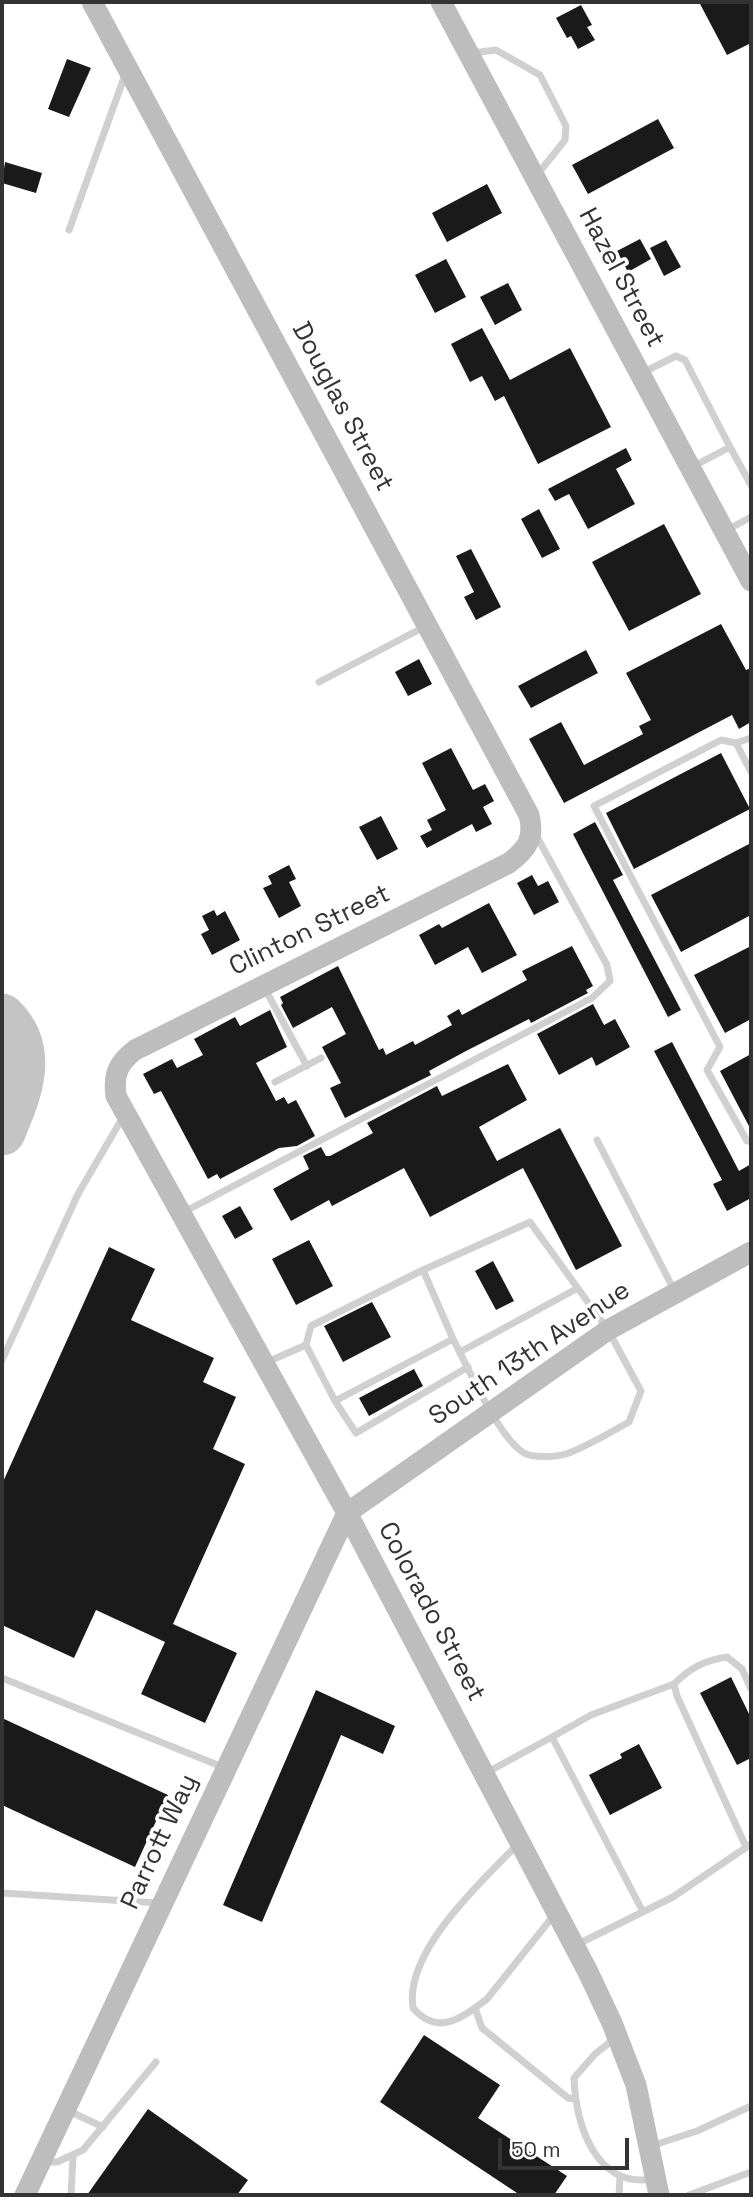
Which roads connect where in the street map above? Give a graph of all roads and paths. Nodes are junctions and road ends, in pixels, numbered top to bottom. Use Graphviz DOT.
graph roads {
  1 [pos="92,2"];
  2 [pos="441,2"];
  3 [pos="468,54"];
  4 [pos="128,68"];
  5 [pos="535,178"];
  6 [pos="69,230"];
  7 [pos="641,374"];
  8 [pos="730,447"];
  9 [pos="691,468"];
  10 [pos="751,485"];
  11 [pos="751,517"];
  12 [pos="725,531"];
  13 [pos="751,582"];
  14 [pos="426,626"];
  15 [pos="319,682"];
  16 [pos="751,738"];
  17 [pos="736,743"];
  18 [pos="751,772"];
  19 [pos="531,835"];
  20 [pos="263,986"];
  21 [pos="321,1058"];
  22 [pos="307,1066"];
  23 [pos="116,1072"];
  24 [pos="275,1082"];
  25 [pos="125,1113"];
  26 [pos="597,1140"];
  27 [pos="751,1140"];
  28 [pos="181,1213"];
  29 [pos="751,1252"];
  30 [pos="423,1270"];
  31 [pos="578,1289"];
  32 [pos="675,1293"];
  33 [pos="608,1330"];
  34 [pos="453,1339"];
  35 [pos="306,1345"];
  36 [pos="460,1352"];
  37 [pos="2,1360"];
  38 [pos="264,1363"];
  39 [pos="468,1367"];
  40 [pos="335,1401"];
  41 [pos="492,1412"];
  42 [pos="347,1513"];
  43 [pos="2,1678"];
  44 [pos="674,1684"];
  45 [pos="751,1689"];
  46 [pos="552,1737"];
  47 [pos="226,1769"];
  48 [pos="484,1774"];
  49 [pos="520,1842"];
  50 [pos="749,1845"];
  51 [pos="2,1894"];
  52 [pos="162,1903"];
  53 [pos="643,1912"];
  54 [pos="556,1913"];
  55 [pos="574,1946"];
  56 [pos="475,2008"];
  57 [pos="618,2036"];
  58 [pos="156,2062"];
  59 [pos="575,2099"];
  60 [pos="751,2106"];
  61 [pos="65,2109"];
  62 [pos="103,2127"];
  63 [pos="650,2146"];
  64 [pos="73,2157"];
  65 [pos="40,2162"];
  66 [pos="751,2172"];
  67 [pos="620,2176"];
  68 [pos="657,2187"];
  69 [pos="26,2195"];
  70 [pos="71,2195"];
  71 [pos="618,2195"];
  72 [pos="690,2195"];
  1 -- 4 [label="street, Douglas Street"];
  2 -- 3 [label="street, Hazel Street"];
  3 -- 5 [label="street, Hazel Street"];
  3 -- 5 [label="lane"];
  4 -- 6 [label="lane"];
  4 -- 14 [label="street, Douglas Street"];
  5 -- 7 [label="street, Hazel Street"];
  7 -- 8 [label="lane"];
  7 -- 9 [label="street, Hazel Street"];
  8 -- 9 [label="lane"];
  8 -- 10 [label="lane"];
  9 -- 12 [label="street, Hazel Street"];
  11 -- 12 [label="lane"];
  12 -- 13 [label="street, Hazel Street"];
  14 -- 15 [label="lane"];
  14 -- 19 [label="street, Douglas Street"];
  16 -- 17 [label="lane"];
  17 -- 18 [label="lane"];
  17 -- 27 [label="lane"];
  19 -- 20 [label="street, Clinton Street"];
  19 -- 28 [label="lane"];
  20 -- 22 [label="lane"];
  20 -- 23 [label="street, Clinton Street"];
  21 -- 22 [label="lane"];
  22 -- 24 [label="lane"];
  23 -- 25 [label="street, Colorado Street"];
  25 -- 28 [label="street, Colorado Street"];
  25 -- 37 [label="lane"];
  26 -- 32 [label="lane"];
  28 -- 38 [label="street, Colorado Street"];
  29 -- 32 [label="street, South 13th Avenue"];
  30 -- 31 [label="lane"];
  30 -- 34 [label="lane"];
  30 -- 35 [label="lane"];
  31 -- 33 [label="lane"];
  31 -- 36 [label="lane"];
  32 -- 33 [label="street, South 13th Avenue"];
  33 -- 41 [label="street, South 13th Avenue"];
  33 -- 41 [label="lane"];
  34 -- 36 [label="lane"];
  34 -- 40 [label="lane"];
  35 -- 38 [label="lane"];
  35 -- 40 [label="lane"];
  36 -- 39 [label="lane"];
  38 -- 42 [label="street, Colorado Street"];
  39 -- 40 [label="lane"];
  39 -- 41 [label="lane"];
  41 -- 42 [label="street, South 13th Avenue"];
  42 -- 47 [label="street, Parrott Way"];
  42 -- 48 [label="street, Colorado Street"];
  43 -- 47 [label="lane"];
  44 -- 45 [label="lane"];
  44 -- 46 [label="lane"];
  44 -- 50 [label="lane"];
  46 -- 48 [label="lane"];
  46 -- 53 [label="lane"];
  47 -- 52 [label="street, Parrott Way"];
  48 -- 49 [label="street, Colorado Street"];
  49 -- 54 [label="street, Colorado Street"];
  49 -- 56 [label="lane"];
  50 -- 53 [label="lane"];
  51 -- 52 [label="lane"];
  52 -- 61 [label="street, Parrott Way"];
  53 -- 55 [label="lane"];
  54 -- 55 [label="street, Colorado Street"];
  54 -- 56 [label="lane"];
  55 -- 57 [label="street, Colorado Street"];
  56 -- 59 [label="lane"];
  57 -- 59 [label="lane"];
  57 -- 63 [label="street, Colorado Street"];
  58 -- 62 [label="lane"];
  59 -- 67 [label="lane"];
  60 -- 63 [label="lane"];
  61 -- 62 [label="lane"];
  61 -- 65 [label="street, Parrott Way"];
  62 -- 64 [label="lane"];
  63 -- 68 [label="street, Colorado Street"];
  64 -- 65 [label="lane"];
  64 -- 70 [label="lane"];
  65 -- 69 [label="street, Parrott Way"];
  66 -- 72 [label="lane"];
  67 -- 68 [label="lane"];
  67 -- 71 [label="lane"];
}
